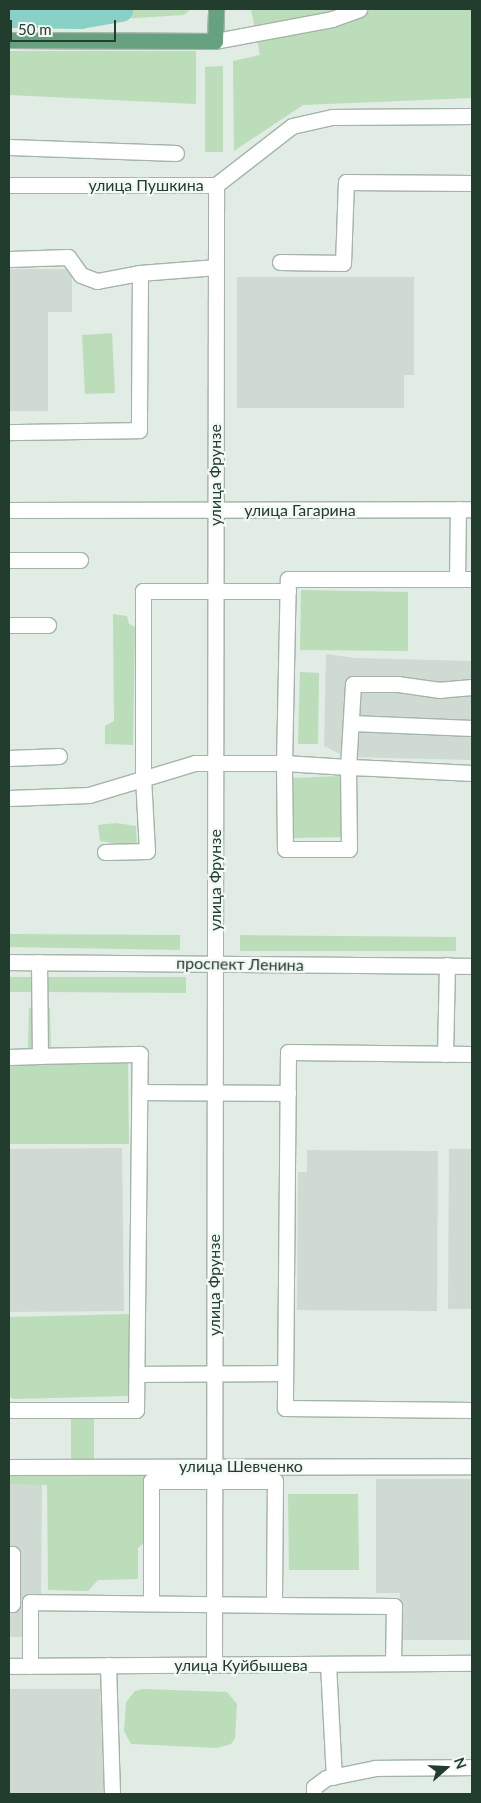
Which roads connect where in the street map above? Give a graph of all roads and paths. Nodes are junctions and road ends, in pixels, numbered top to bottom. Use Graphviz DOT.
graph roads {
  1 [pos="216,9"];
  2 [pos="359,9"];
  3 [pos="9,40"];
  4 [pos="215,41"];
  5 [pos="472,116"];
  6 [pos="9,147"];
  7 [pos="176,153"];
  8 [pos="472,183"];
  9 [pos="9,185"];
  10 [pos="216,185"];
  11 [pos="9,259"];
  12 [pos="280,262"];
  13 [pos="216,267"];
  14 [pos="140,273"];
  15 [pos="9,432"];
  16 [pos="465,509"];
  17 [pos="9,510"];
  18 [pos="215,510"];
  19 [pos="9,560"];
  20 [pos="80,560"];
  21 [pos="457,578"];
  22 [pos="472,578"];
  23 [pos="215,591"];
  24 [pos="288,591"];
  25 [pos="9,625"];
  26 [pos="48,625"];
  27 [pos="472,687"];
  28 [pos="350,723"];
  29 [pos="472,728"];
  30 [pos="59,756"];
  31 [pos="9,758"];
  32 [pos="215,762"];
  33 [pos="284,763"];
  34 [pos="348,767"];
  35 [pos="472,773"];
  36 [pos="143,778"];
  37 [pos="9,798"];
  38 [pos="105,852"];
  39 [pos="9,962"];
  40 [pos="39,962"];
  41 [pos="215,964"];
  42 [pos="447,966"];
  43 [pos="472,966"];
  44 [pos="445,1054"];
  45 [pos="472,1054"];
  46 [pos="40,1056"];
  47 [pos="9,1057"];
  48 [pos="140,1092"];
  49 [pos="214,1092"];
  50 [pos="288,1093"];
  51 [pos="285,1373"];
  52 [pos="137,1374"];
  53 [pos="214,1374"];
  54 [pos="9,1410"];
  55 [pos="472,1410"];
  56 [pos="472,1466"];
  57 [pos="9,1467"];
  58 [pos="214,1474"];
  59 [pos="9,1554"];
  60 [pos="151,1603"];
  61 [pos="214,1603"];
  62 [pos="9,1604"];
  63 [pos="274,1605"];
  64 [pos="394,1663"];
  65 [pos="472,1663"];
  66 [pos="328,1664"];
  67 [pos="108,1665"];
  68 [pos="214,1665"];
  69 [pos="9,1666"];
  70 [pos="30,1666"];
  71 [pos="472,1767"];
  72 [pos="334,1777"];
  73 [pos="112,1794"];
  74 [pos="314,1794"];
  1 -- 4 [label="main road"];
  2 -- 4 [label="street"];
  3 -- 4 [label="main road"];
  5 -- 10 [label="street, улица Пушкина"];
  6 -- 7 [label="street"];
  8 -- 12 [label="street"];
  9 -- 10 [label="street, улица Пушкина"];
  10 -- 13 [label="street, улица Фрунзе"];
  11 -- 14 [label="street"];
  13 -- 14 [label="street"];
  13 -- 18 [label="street, улица Фрунзе"];
  14 -- 15 [label="street"];
  16 -- 18 [label="street, улица Гагарина"];
  16 -- 21 [label="street"];
  17 -- 18 [label="street, улица Гагарина"];
  18 -- 23 [label="street, улица Фрунзе"];
  19 -- 20 [label="street"];
  21 -- 22 [label="street"];
  21 -- 24 [label="street"];
  23 -- 24 [label="street"];
  23 -- 32 [label="street, улица Фрунзе"];
  23 -- 36 [label="street"];
  24 -- 33 [label="street"];
  25 -- 26 [label="street"];
  27 -- 28 [label="street"];
  28 -- 29 [label="street"];
  28 -- 34 [label="street"];
  30 -- 31 [label="street"];
  32 -- 33 [label="street"];
  32 -- 36 [label="street"];
  32 -- 41 [label="street, улица Фрунзе"];
  33 -- 34 [label="street"];
  33 -- 34 [label="street"];
  34 -- 35 [label="street"];
  36 -- 37 [label="street"];
  36 -- 38 [label="street"];
  39 -- 40 [label="street, проспект Ленина"];
  40 -- 41 [label="street, проспект Ленина"];
  40 -- 46 [label="street"];
  41 -- 42 [label="street, проспект Ленина"];
  41 -- 49 [label="street, улица Фрунзе"];
  42 -- 43 [label="street, проспект Ленина"];
  42 -- 44 [label="street"];
  44 -- 45 [label="street"];
  44 -- 50 [label="street"];
  46 -- 47 [label="street"];
  46 -- 48 [label="street"];
  48 -- 49 [label="street"];
  48 -- 52 [label="street"];
  49 -- 50 [label="street"];
  49 -- 53 [label="street, улица Фрунзе"];
  50 -- 51 [label="street"];
  51 -- 53 [label="street"];
  51 -- 55 [label="street"];
  52 -- 53 [label="street"];
  52 -- 54 [label="street"];
  53 -- 58 [label="street, улица Фрунзе"];
  56 -- 58 [label="street, улица Шевченко"];
  57 -- 58 [label="street, улица Шевченко"];
  58 -- 60 [label="street"];
  58 -- 61 [label="street, улица Фрунзе"];
  58 -- 63 [label="street"];
  59 -- 62 [label="street"];
  60 -- 61 [label="street"];
  60 -- 70 [label="street"];
  61 -- 63 [label="street"];
  61 -- 68 [label="street, улица Фрунзе"];
  63 -- 64 [label="street"];
  64 -- 65 [label="street, улица Куйбышева"];
  64 -- 66 [label="street, улица Куйбышева"];
  66 -- 68 [label="street, улица Куйбышева"];
  66 -- 72 [label="street"];
  67 -- 68 [label="street, улица Куйбышева"];
  67 -- 70 [label="street, улица Куйбышева"];
  67 -- 73 [label="street"];
  69 -- 70 [label="street, улица Куйбышева"];
  71 -- 72 [label="street"];
  72 -- 74 [label="street"];
}
